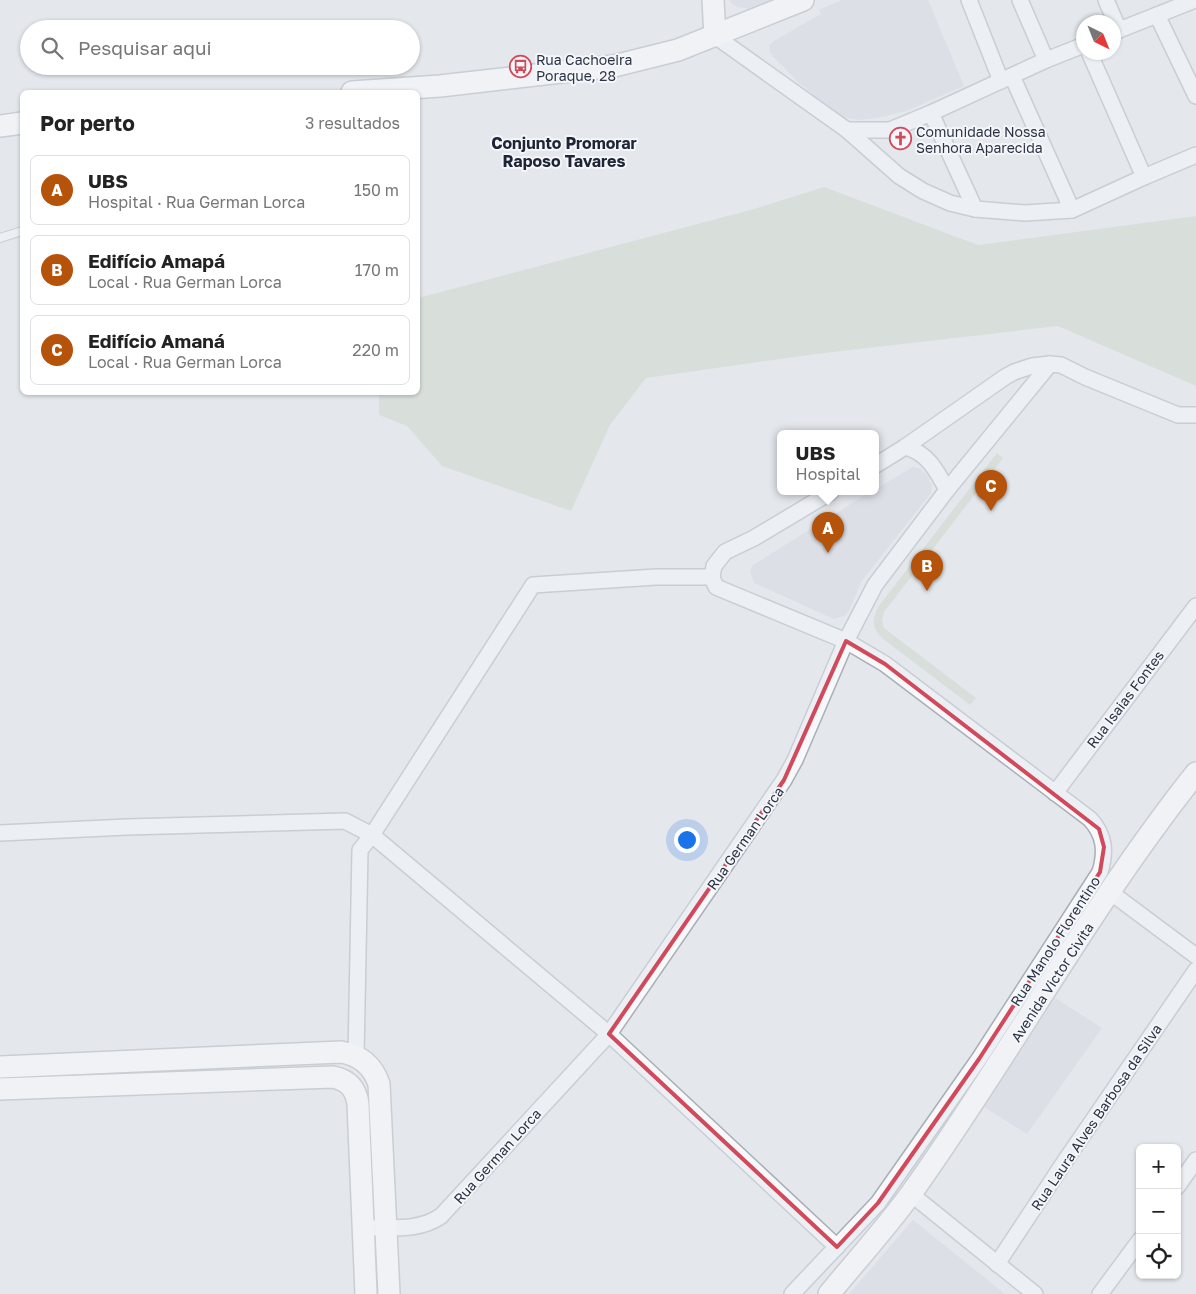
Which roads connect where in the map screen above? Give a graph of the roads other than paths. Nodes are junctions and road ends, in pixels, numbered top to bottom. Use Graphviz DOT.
graph roads {
  1 [pos="714,0"];
  2 [pos="803,0"];
  3 [pos="969,0"];
  4 [pos="1020,0"];
  5 [pos="1106,0"];
  6 [pos="1195,0"];
  7 [pos="1111,15"];
  8 [pos="1157,15"];
  9 [pos="1121,29"];
  10 [pos="715,36"];
  11 [pos="1076,48"];
  12 [pos="1046,60"];
  13 [pos="1093,60"];
  14 [pos="1006,78"];
  15 [pos="381,90"];
  16 [pos="1196,96"];
  17 [pos="931,113"];
  18 [pos="20,123"];
  19 [pos="0,126"];
  20 [pos="847,130"];
  21 [pos="1196,155"];
  22 [pos="1144,177"];
  23 [pos="974,209"];
  24 [pos="1072,210"];
  25 [pos="20,232"];
  26 [pos="0,238"];
  27 [pos="1050,364"];
  28 [pos="1196,415"];
  29 [pos="905,447"];
  30 [pos="879,463"];
  31 [pos="947,490"];
  32 [pos="826,495"];
  33 [pos="712,577"];
  34 [pos="1196,606"];
  35 [pos="846,641"];
  36 [pos="1192,786"];
  37 [pos="1055,793"];
  38 [pos="0,833"];
  39 [pos="372,835"];
  40 [pos="1110,892"];
  41 [pos="1196,956"];
  42 [pos="1196,970"];
  43 [pos="608,1034"];
  44 [pos="356,1056"];
  45 [pos="27,1066"];
  46 [pos="0,1067"];
  47 [pos="28,1087"];
  48 [pos="0,1089"];
  49 [pos="1196,1160"];
  50 [pos="1181,1181"];
  51 [pos="911,1194"];
  52 [pos="386,1227"];
  53 [pos="363,1228"];
  54 [pos="1136,1245"];
  55 [pos="837,1247"];
  56 [pos="997,1264"];
  57 [pos="366,1294"];
  58 [pos="389,1294"];
  59 [pos="792,1294"];
  60 [pos="829,1294"];
  61 [pos="1034,1294"];
  62 [pos="1100,1294"];
  1 -- 10 [label="street"];
  2 -- 10 [label="street"];
  3 -- 14 [label="street"];
  4 -- 12 [label="street"];
  5 -- 7 [label="street"];
  6 -- 8 [label="street"];
  8 -- 9 [label="street"];
  8 -- 16 [label="street"];
  10 -- 15 [label="street"];
  10 -- 20 [label="street"];
  11 -- 12 [label="street"];
  12 -- 14 [label="street"];
  13 -- 22 [label="street"];
  14 -- 17 [label="street"];
  14 -- 24 [label="street"];
  17 -- 20 [label="street"];
  17 -- 23 [label="street"];
  18 -- 19 [label="street"];
  20 -- 23 [label="street"];
  21 -- 22 [label="street"];
  22 -- 24 [label="street"];
  23 -- 24 [label="street"];
  25 -- 26 [label="lane"];
  27 -- 28 [label="street"];
  27 -- 29 [label="street"];
  27 -- 31 [label="street, Rua German Lorca"];
  29 -- 30 [label="street"];
  29 -- 31 [label="street"];
  31 -- 35 [label="street, Rua German Lorca"];
  32 -- 33 [label="street"];
  33 -- 35 [label="street, Rua Manolo Florentino"];
  33 -- 39 [label="street"];
  34 -- 37 [label="street, Rua Isaias Fontes"];
  35 -- 37 [label="street, Rua Manolo Florentino"];
  35 -- 43 [label="street, Rua German Lorca"];
  36 -- 40 [label="street, Avenida Victor Civita"];
  37 -- 55 [label="street, Rua Manolo Florentino"];
  38 -- 39 [label="street"];
  39 -- 43 [label="street"];
  39 -- 44 [label="street"];
  40 -- 41 [label="street"];
  40 -- 51 [label="street, Avenida Victor Civita"];
  42 -- 56 [label="street, Rua Laura Alves Barbosa da Silva"];
  43 -- 52 [label="street, Rua German Lorca"];
  43 -- 55 [label="street"];
  44 -- 45 [label="street"];
  44 -- 52 [label="street"];
  45 -- 46 [label="street"];
  45 -- 47 [label="street"];
  47 -- 48 [label="street"];
  47 -- 53 [label="street"];
  49 -- 50 [label="street"];
  51 -- 56 [label="street"];
  51 -- 60 [label="street, Avenida Victor Civita"];
  52 -- 53 [label="street, Rua German Lorca"];
  52 -- 58 [label="street"];
  53 -- 57 [label="street"];
  54 -- 62 [label="street"];
  55 -- 59 [label="street, Rua Manolo Florentino"];
  56 -- 61 [label="street"];
}
